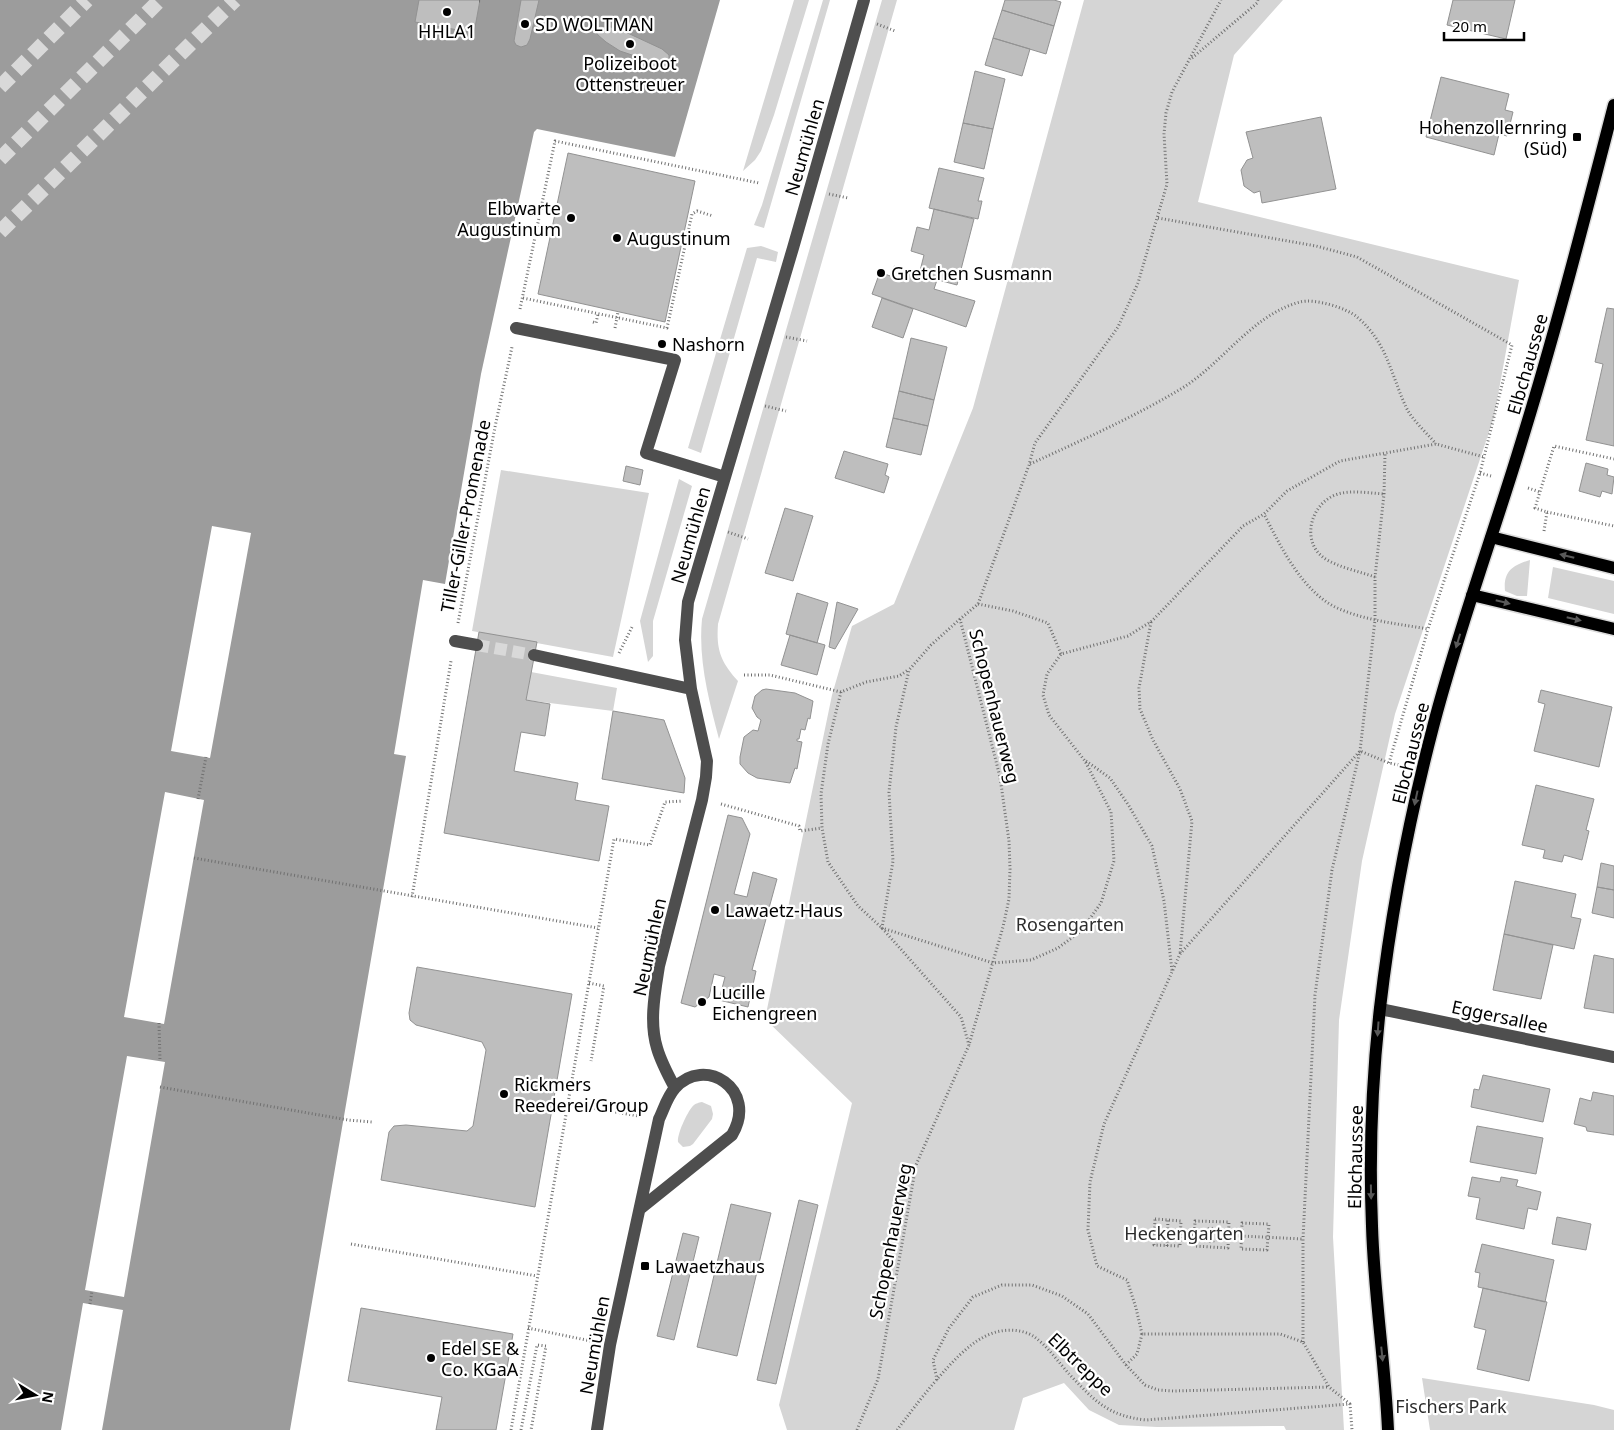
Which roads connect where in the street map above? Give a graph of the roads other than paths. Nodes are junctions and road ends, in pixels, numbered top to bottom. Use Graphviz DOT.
graph roads {
  1 [pos="864,0"];
  2 [pos="1614,105"];
  3 [pos="516,328"];
  4 [pos="725,477"];
  5 [pos="1491,537"];
  6 [pos="1614,568"];
  7 [pos="1472,595"];
  8 [pos="1614,628"];
  9 [pos="455,641"];
  10 [pos="477,645"];
  11 [pos="534,655"];
  12 [pos="691,689"];
  13 [pos="1380,1009"];
  14 [pos="1614,1057"];
  15 [pos="675,1088"];
  16 [pos="641,1208"];
  17 [pos="598,1430"];
  18 [pos="1388,1430"];
  1 -- 4 [label="street, Neumühlen"];
  2 -- 5 [label="main road, Elbchaussee"];
  3 -- 4 [label="street"];
  4 -- 12 [label="street, Neumühlen"];
  6 -- 5 [label="main road, one-way"];
  5 -- 7 [label="main road, Elbchaussee"];
  7 -- 8 [label="main road, one-way"];
  7 -- 13 [label="main road, Elbchaussee, one-way"];
  9 -- 10 [label="street"];
  11 -- 12 [label="street"];
  12 -- 15 [label="street, Neumühlen"];
  13 -- 14 [label="street, Eggersallee"];
  13 -- 18 [label="main road, Elbchaussee, one-way"];
  15 -- 16 [label="street, Neumühlen"];
  15 -- 16 [label="street"];
  16 -- 17 [label="street, Neumühlen"];
}
